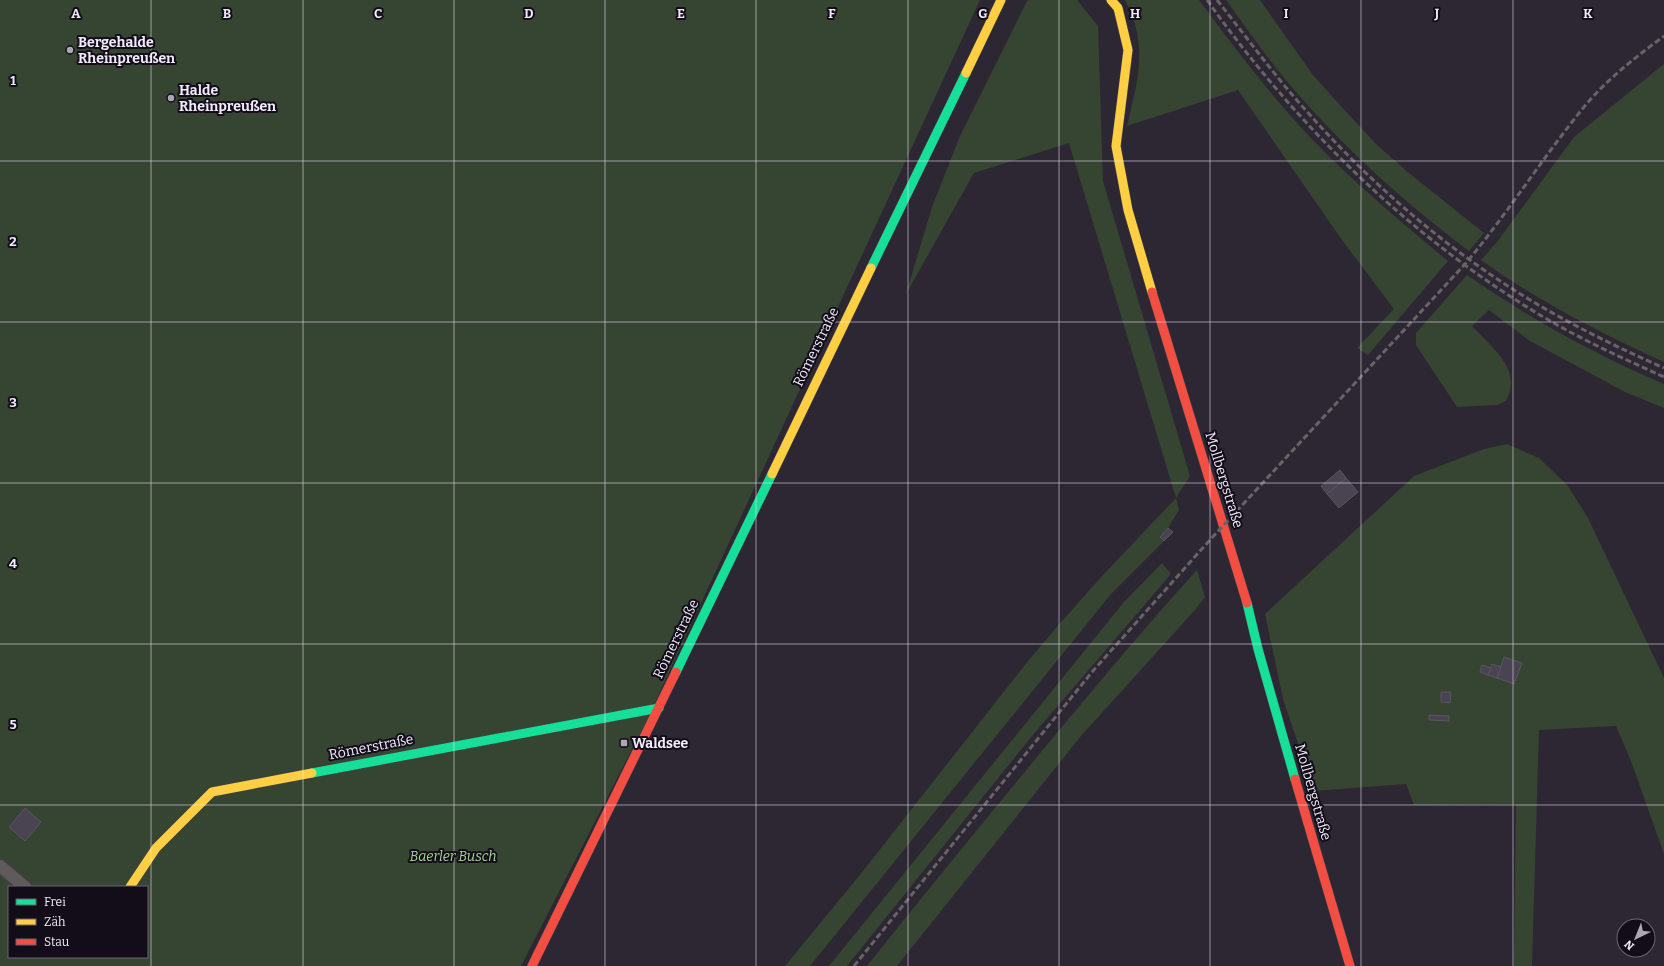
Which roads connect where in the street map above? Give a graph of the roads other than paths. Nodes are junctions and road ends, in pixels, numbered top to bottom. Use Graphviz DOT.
graph roads {
  1 [pos="1001,0"];
  2 [pos="1111,0"];
  3 [pos="659,708"];
  4 [pos="0,866"];
  5 [pos="24,886"];
  6 [pos="131,886"];
  7 [pos="532,966"];
  8 [pos="1350,966"];
  1 -- 3 [label="street, Römerstraße"];
  2 -- 8 [label="street, Mollbergstraße"];
  3 -- 6 [label="street, Römerstraße"];
  3 -- 7 [label="street, Römerstraße"];
  4 -- 5 [label="street"];
}
